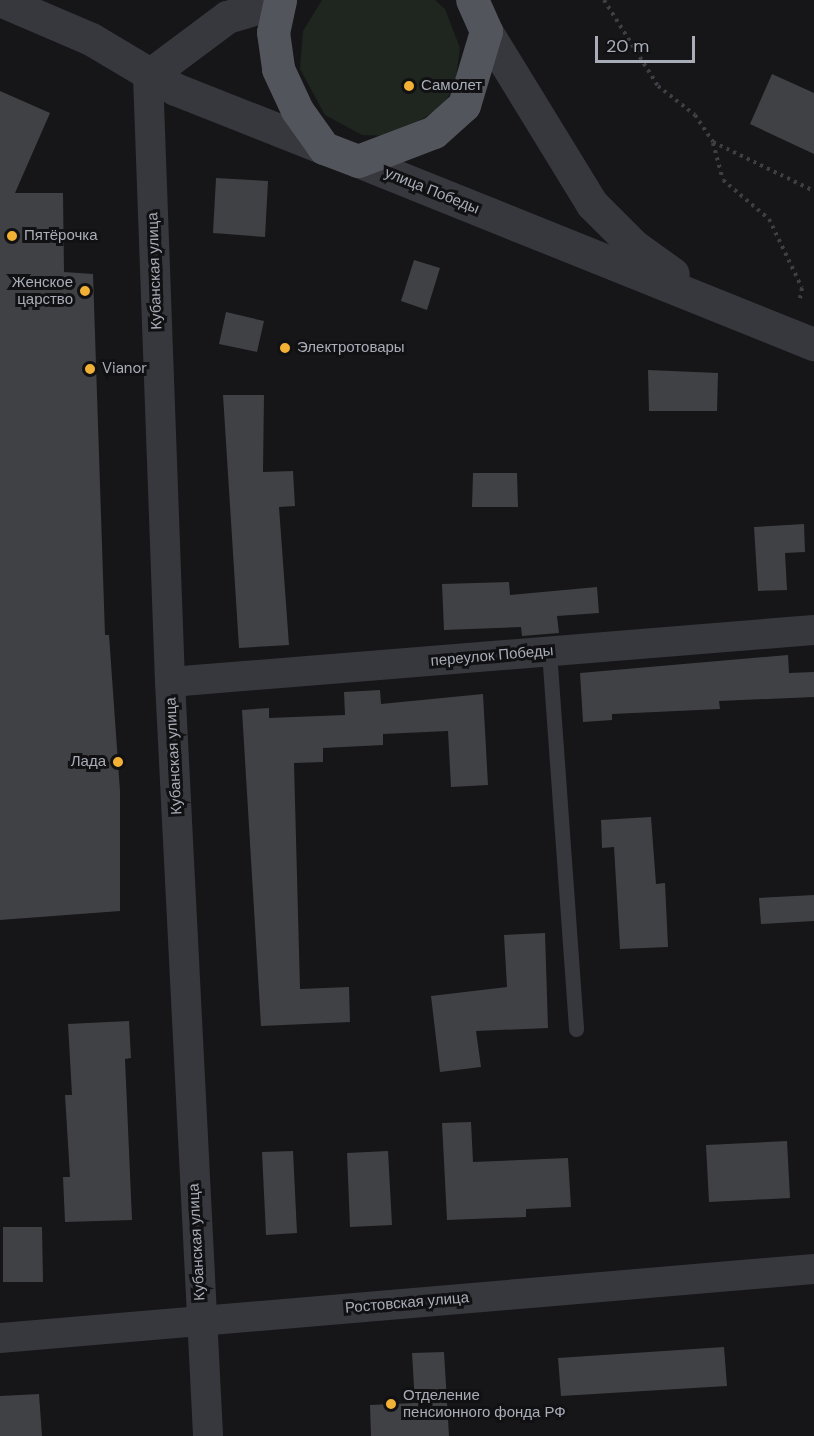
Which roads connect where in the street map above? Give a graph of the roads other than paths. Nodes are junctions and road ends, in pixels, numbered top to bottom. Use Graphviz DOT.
graph roads {
  1 [pos="280,0"];
  2 [pos="472,0"];
  3 [pos="14,3"];
  4 [pos="231,8"];
  5 [pos="486,31"];
  6 [pos="148,76"];
  7 [pos="324,148"];
  8 [pos="358,161"];
  9 [pos="716,305"];
  10 [pos="803,339"];
  11 [pos="814,630"];
  12 [pos="549,651"];
  13 [pos="170,682"];
  14 [pos="576,1029"];
  15 [pos="814,1269"];
  16 [pos="201,1320"];
  17 [pos="0,1338"];
  18 [pos="207,1436"];
  1 -- 4 [label="street"];
  1 -- 7 [label="main road"];
  2 -- 5 [label="main road"];
  3 -- 6 [label="street, улица Победы"];
  4 -- 6 [label="street"];
  5 -- 8 [label="main road"];
  5 -- 9 [label="street, улица Победы"];
  6 -- 7 [label="street, улица Победы"];
  6 -- 13 [label="street, Кубанская улица"];
  7 -- 8 [label="main road, улица Победы"];
  8 -- 9 [label="street, улица Победы"];
  9 -- 10 [label="street, улица Победы"];
  11 -- 12 [label="street, переулок Победы"];
  12 -- 13 [label="street, переулок Победы"];
  12 -- 14 [label="lane"];
  13 -- 16 [label="street, Кубанская улица"];
  15 -- 16 [label="street, Ростовская улица"];
  16 -- 17 [label="street, Ростовская улица"];
  16 -- 18 [label="street, Кубанская улица"];
}
